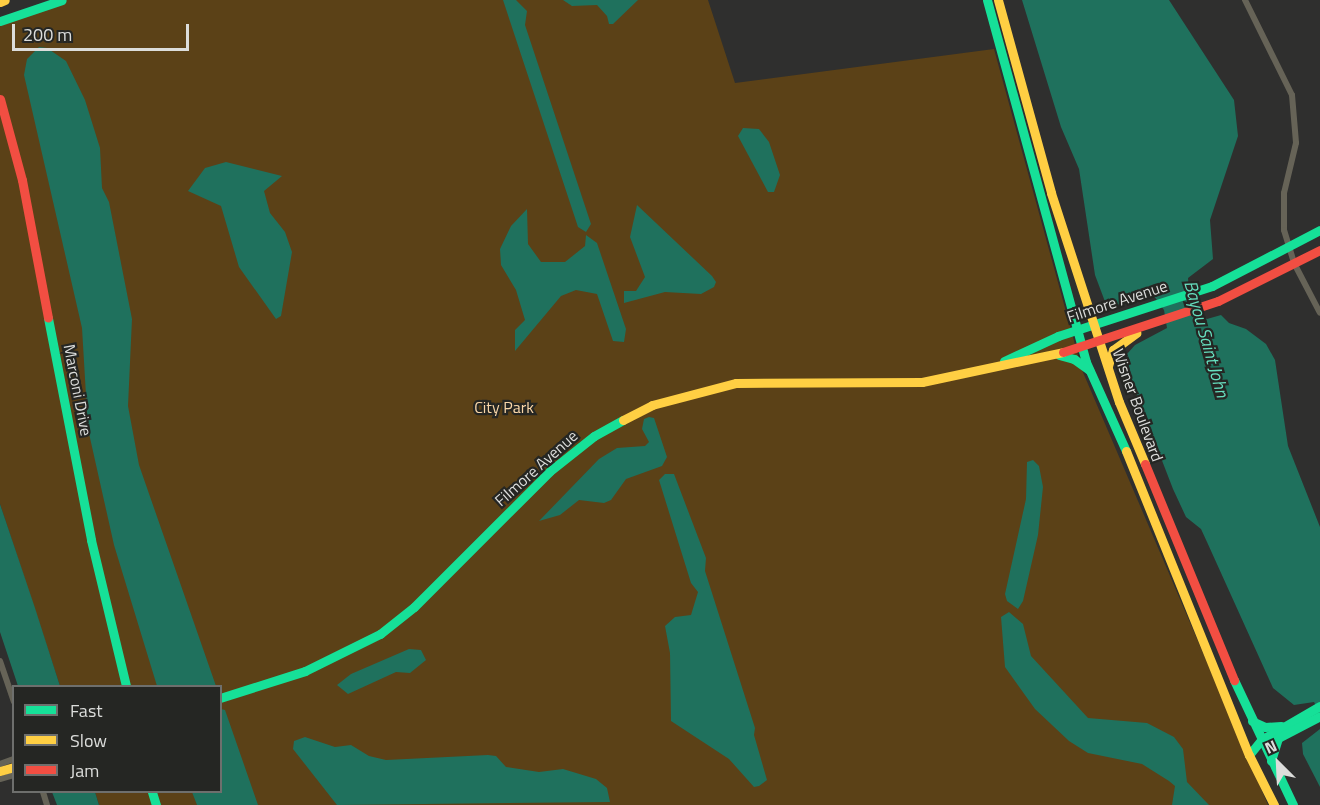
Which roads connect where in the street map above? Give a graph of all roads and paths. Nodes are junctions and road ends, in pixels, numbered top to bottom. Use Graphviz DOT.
graph roads {
  1 [pos="5,0"];
  2 [pos="25,0"];
  3 [pos="63,0"];
  4 [pos="987,0"];
  5 [pos="998,0"];
  6 [pos="1245,0"];
  7 [pos="0,2"];
  8 [pos="29,11"];
  9 [pos="0,21"];
  10 [pos="0,99"];
  11 [pos="1320,230"];
  12 [pos="1288,247"];
  13 [pos="1320,250"];
  14 [pos="1294,263"];
  15 [pos="1086,305"];
  16 [pos="1070,313"];
  17 [pos="1320,313"];
  18 [pos="1113,318"];
  19 [pos="1093,324"];
  20 [pos="1151,324"];
  21 [pos="1075,330"];
  22 [pos="1049,341"];
  23 [pos="1098,341"];
  24 [pos="1081,347"];
  25 [pos="1057,354"];
  26 [pos="988,368"];
  27 [pos="1107,369"];
  28 [pos="1089,370"];
  29 [pos="0,661"];
  30 [pos="126,685"];
  31 [pos="12,696"];
  32 [pos="222,697"];
  33 [pos="1317,713"];
  34 [pos="1252,721"];
  35 [pos="1285,729"];
  36 [pos="1261,740"];
  37 [pos="1249,755"];
  38 [pos="1271,761"];
  39 [pos="1285,789"];
  40 [pos="1273,801"];
  41 [pos="1293,805"];
  1 -- 7 [label="street"];
  2 -- 8 [label="street"];
  3 -- 8 [label="street"];
  4 -- 16 [label="street, Wisner Boulevard"];
  5 -- 15 [label="street, Wisner Boulevard"];
  6 -- 12 [label="street"];
  8 -- 9 [label="street"];
  10 -- 30 [label="street, Marconi Drive"];
  11 -- 12 [label="street, Filmore Avenue"];
  12 -- 14 [label="street"];
  12 -- 18 [label="street, Filmore Avenue"];
  13 -- 14 [label="street, Filmore Avenue"];
  14 -- 17 [label="street"];
  14 -- 20 [label="street, Filmore Avenue"];
  15 -- 18 [label="street"];
  15 -- 19 [label="street, Wisner Boulevard"];
  16 -- 21 [label="street, Wisner Boulevard"];
  16 -- 22 [label="street"];
  18 -- 19 [label="street, Filmore Avenue"];
  19 -- 21 [label="street, Filmore Avenue"];
  19 -- 23 [label="street, Wisner Boulevard"];
  20 -- 23 [label="street, Filmore Avenue"];
  20 -- 27 [label="street"];
  21 -- 22 [label="street, Filmore Avenue"];
  21 -- 24 [label="street, Wisner Boulevard"];
  22 -- 26 [label="street, Filmore Avenue"];
  23 -- 24 [label="street, Filmore Avenue"];
  23 -- 27 [label="street, Wisner Boulevard"];
  24 -- 25 [label="street, Filmore Avenue"];
  24 -- 28 [label="street, Wisner Boulevard"];
  25 -- 26 [label="street, Filmore Avenue"];
  25 -- 28 [label="street"];
  26 -- 32 [label="street, Filmore Avenue"];
  27 -- 34 [label="street, Wisner Boulevard"];
  28 -- 37 [label="street, Wisner Boulevard"];
  29 -- 31 [label="street"];
  33 -- 35 [label="street"];
  34 -- 35 [label="street"];
  34 -- 36 [label="street, Wisner Boulevard"];
  35 -- 36 [label="street"];
  35 -- 38 [label="street"];
  36 -- 37 [label="street"];
  36 -- 38 [label="street, Wisner Boulevard"];
  37 -- 40 [label="street, Wisner Boulevard"];
  38 -- 39 [label="street, Wisner Boulevard"];
  39 -- 40 [label="street"];
  39 -- 41 [label="street, Wisner Boulevard"];
}
